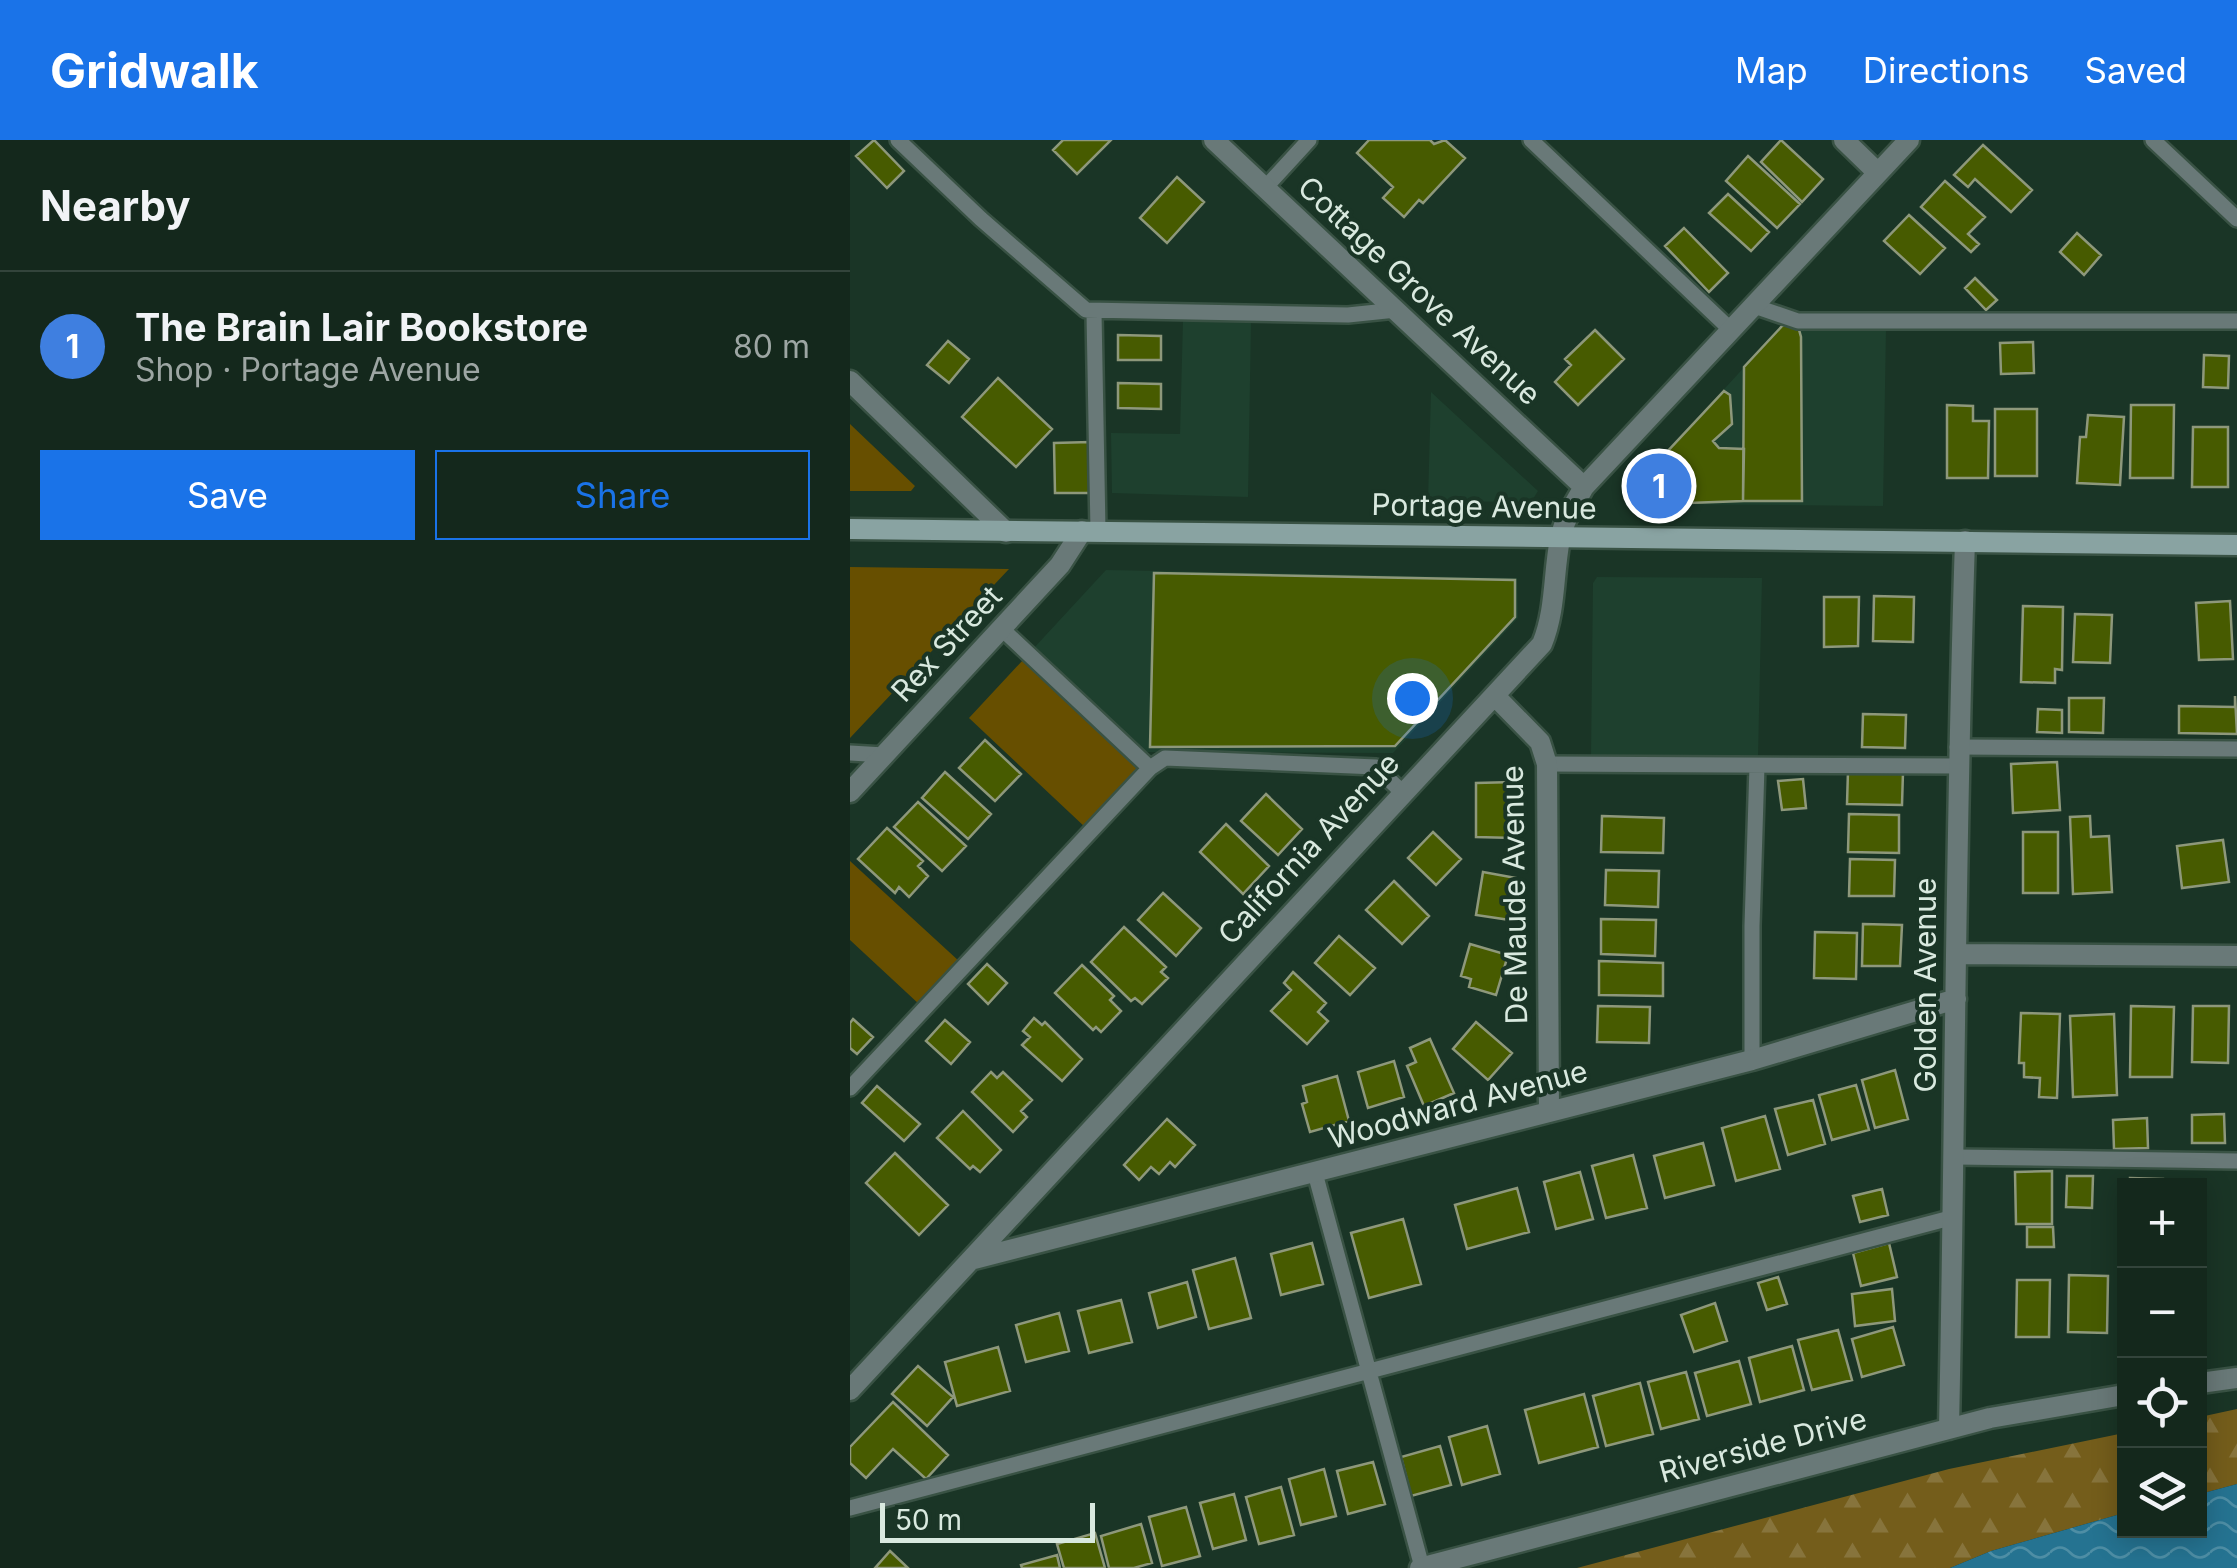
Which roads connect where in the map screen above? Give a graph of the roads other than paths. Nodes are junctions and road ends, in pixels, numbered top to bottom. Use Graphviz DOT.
graph roads {
  1 [pos="898,140"];
  2 [pos="1214,140"];
  3 [pos="1309,140"];
  4 [pos="1531,140"];
  5 [pos="1844,140"];
  6 [pos="1909,140"];
  7 [pos="2153,140"];
  8 [pos="1878,172"];
  9 [pos="1264,188"];
  10 [pos="2237,219"];
  11 [pos="1754,306"];
  12 [pos="1396,310"];
  13 [pos="1094,312"];
  14 [pos="2234,318"];
  15 [pos="1731,330"];
  16 [pos="850,381"];
  17 [pos="1584,487"];
  18 [pos="850,529"];
  19 [pos="1090,531"];
  20 [pos="1006,532"];
  21 [pos="1560,538"];
  22 [pos="1965,541"];
  23 [pos="2237,545"];
  24 [pos="1002,629"];
  25 [pos="1494,696"];
  26 [pos="2237,749"];
  27 [pos="850,753"];
  28 [pos="884,755"];
  29 [pos="1957,756"];
  30 [pos="1547,764"];
  31 [pos="1757,766"];
  32 [pos="1150,768"];
  33 [pos="850,792"];
  34 [pos="1402,792"];
  35 [pos="1957,954"];
  36 [pos="2237,956"];
  37 [pos="1956,999"];
  38 [pos="1752,1060"];
  39 [pos="850,1088"];
  40 [pos="1549,1112"];
  41 [pos="1955,1157"];
  42 [pos="2237,1161"];
  43 [pos="1315,1172"];
  44 [pos="1954,1218"];
  45 [pos="972,1260"];
  46 [pos="1369,1371"];
  47 [pos="2237,1378"];
  48 [pos="2207,1382"];
  49 [pos="850,1390"];
  50 [pos="2117,1396"];
  51 [pos="1949,1429"];
  52 [pos="850,1508"];
  53 [pos="1422,1568"];
  1 -- 13 [label="lane"];
  2 -- 9 [label="street, Cottage Grove Avenue"];
  3 -- 9 [label="lane"];
  4 -- 15 [label="lane"];
  5 -- 8 [label="street"];
  6 -- 8 [label="street, California Avenue"];
  7 -- 10 [label="lane"];
  8 -- 11 [label="street, California Avenue"];
  9 -- 12 [label="street, Cottage Grove Avenue"];
  11 -- 14 [label="lane"];
  11 -- 15 [label="street, California Avenue"];
  12 -- 13 [label="lane"];
  12 -- 17 [label="street, Cottage Grove Avenue"];
  13 -- 19 [label="lane"];
  15 -- 17 [label="street, California Avenue"];
  16 -- 20 [label="street"];
  17 -- 21 [label="street, California Avenue"];
  18 -- 20 [label="main road, Portage Avenue"];
  19 -- 20 [label="main road, Portage Avenue"];
  19 -- 21 [label="main road, Portage Avenue"];
  19 -- 24 [label="street, Rex Street"];
  21 -- 22 [label="main road, Portage Avenue"];
  21 -- 25 [label="street, California Avenue"];
  22 -- 23 [label="main road, Portage Avenue"];
  22 -- 29 [label="street, Golden Avenue"];
  24 -- 28 [label="street, Rex Street"];
  24 -- 32 [label="lane"];
  25 -- 30 [label="street, De Maude Avenue"];
  25 -- 34 [label="street, California Avenue"];
  26 -- 29 [label="lane"];
  27 -- 28 [label="lane"];
  28 -- 33 [label="street, Rex Street"];
  29 -- 31 [label="lane"];
  29 -- 35 [label="street, Golden Avenue"];
  30 -- 31 [label="lane"];
  30 -- 40 [label="street, De Maude Avenue"];
  31 -- 38 [label="lane"];
  32 -- 34 [label="lane"];
  32 -- 39 [label="lane"];
  34 -- 45 [label="street, California Avenue"];
  35 -- 36 [label="street"];
  35 -- 37 [label="street, Golden Avenue"];
  37 -- 38 [label="street, Woodward Avenue"];
  37 -- 41 [label="street, Golden Avenue"];
  38 -- 40 [label="street, Woodward Avenue"];
  40 -- 43 [label="street, Woodward Avenue"];
  41 -- 42 [label="lane"];
  41 -- 44 [label="street, Golden Avenue"];
  43 -- 45 [label="street, Woodward Avenue"];
  43 -- 46 [label="lane"];
  44 -- 46 [label="lane"];
  44 -- 51 [label="street, Golden Avenue"];
  45 -- 49 [label="street, California Avenue"];
  46 -- 52 [label="lane"];
  46 -- 53 [label="lane"];
  47 -- 48 [label="street"];
  50 -- 51 [label="street, Riverside Drive"];
  51 -- 53 [label="street, Riverside Drive"];
}
